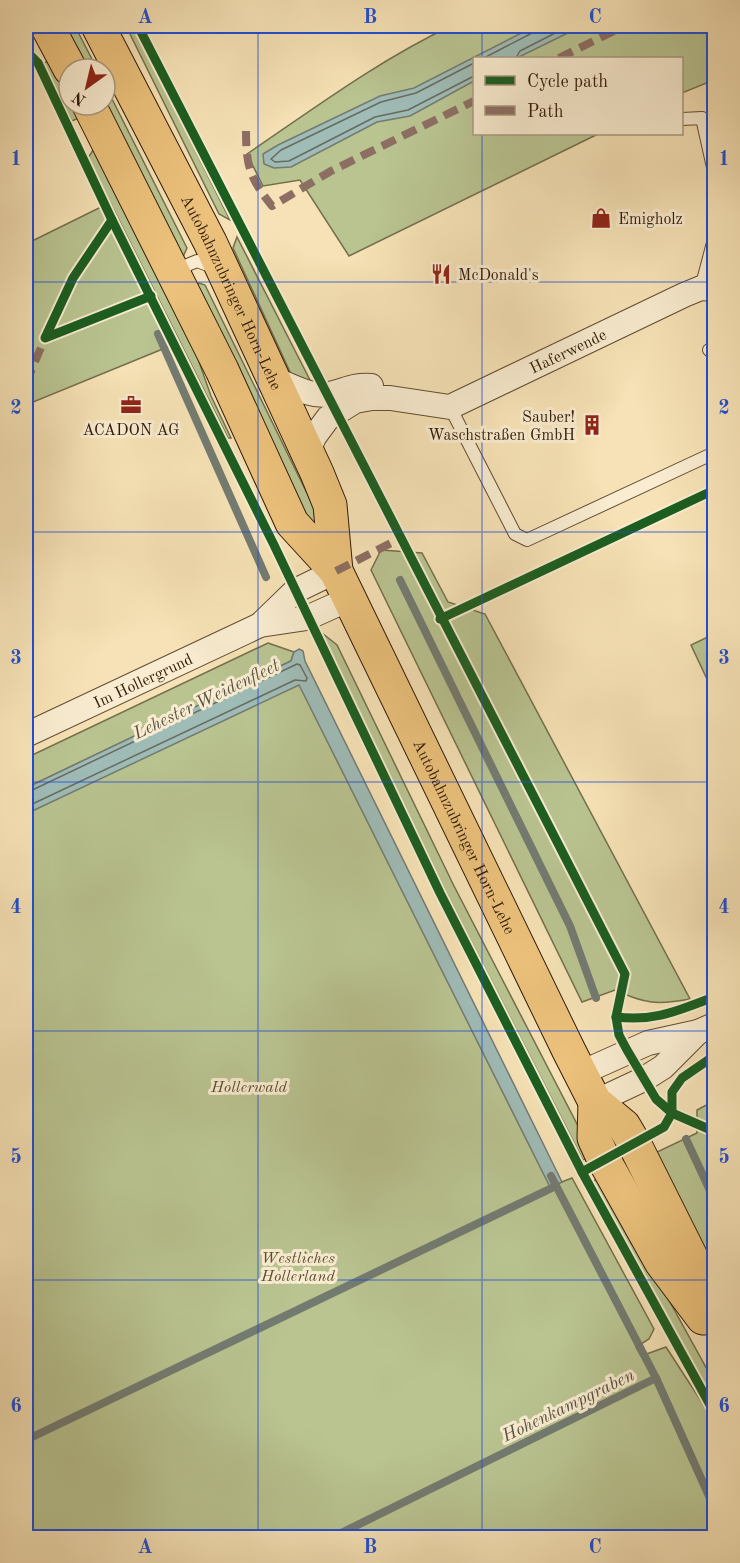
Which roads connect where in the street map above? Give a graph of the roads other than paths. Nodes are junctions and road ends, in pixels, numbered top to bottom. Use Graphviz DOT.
graph roads {
  1 [pos="47,26"];
  2 [pos="98,26"];
  3 [pos="64,57"];
  4 [pos="94,117"];
  5 [pos="683,119"];
  6 [pos="714,172"];
  7 [pos="714,239"];
  8 [pos="223,271"];
  9 [pos="182,288"];
  10 [pos="708,289"];
  11 [pos="274,379"];
  12 [pos="422,403"];
  13 [pos="450,407"];
  14 [pos="308,452"];
  15 [pos="714,453"];
  16 [pos="342,585"];
  17 [pos="26,735"];
  18 [pos="706,1028"];
  19 [pos="580,1073"];
  20 [pos="595,1102"];
  21 [pos="714,1319"];
  22 [pos="714,1333"];
  1 -- 3 [label="main road"];
  2 -- 8 [label="main road, Autobahnzubringer Horn-Lehe"];
  4 -- 9 [label="main road, Autobahnzubringer Horn-Lehe"];
  5 -- 6 [label="lane"];
  7 -- 10 [label="lane"];
  8 -- 9 [label="lane"];
  8 -- 11 [label="main road, Autobahnzubringer Horn-Lehe"];
  9 -- 16 [label="main road, Autobahnzubringer Horn-Lehe"];
  10 -- 13 [label="street, Haferwende"];
  11 -- 12 [label="street"];
  11 -- 14 [label="main road, Autobahnzubringer Horn-Lehe"];
  12 -- 13 [label="street"];
  12 -- 14 [label="street"];
  13 -- 15 [label="lane"];
  14 -- 16 [label="main road, Autobahnzubringer Horn-Lehe"];
  16 -- 17 [label="street, Im Hollergrund"];
  16 -- 19 [label="main road, Autobahnzubringer Horn-Lehe"];
  18 -- 19 [label="street"];
  18 -- 20 [label="street"];
  19 -- 20 [label="main road, Autobahnzubringer Horn-Lehe"];
  20 -- 21 [label="main road, Autobahnzubringer Horn-Lehe"];
  20 -- 22 [label="main road, Autobahnzubringer Horn-Lehe"];
}
